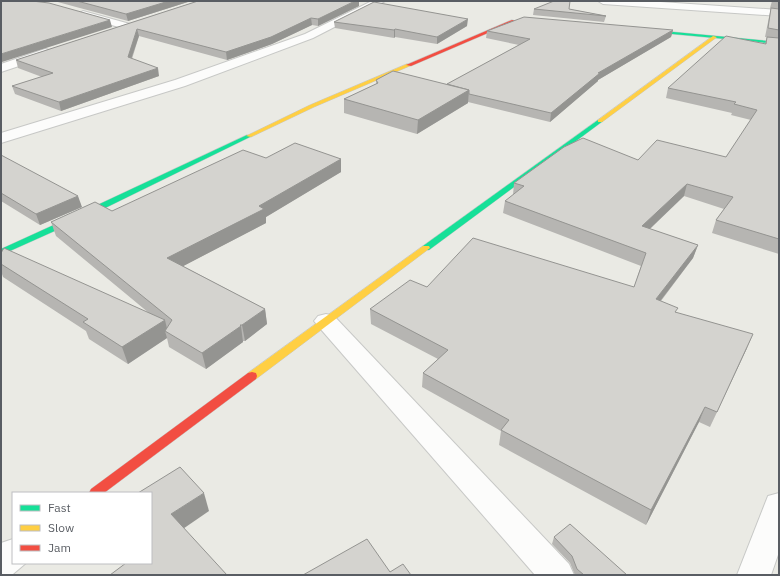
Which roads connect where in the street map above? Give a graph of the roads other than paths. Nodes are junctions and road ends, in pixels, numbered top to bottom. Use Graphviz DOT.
graph roads {
  1 [pos="380,1"];
  2 [pos="603,1"];
  3 [pos="74,12"];
  4 [pos="779,13"];
  5 [pos="523,19"];
  6 [pos="630,29"];
  7 [pos="111,31"];
  8 [pos="715,37"];
  9 [pos="779,43"];
  10 [pos="52,51"];
  11 [pos="1,68"];
  12 [pos="1,138"];
  13 [pos="1,252"];
  14 [pos="326,321"];
  15 [pos="96,492"];
  16 [pos="779,506"];
  17 [pos="12,555"];
  18 [pos="1,563"];
  19 [pos="557,575"];
  20 [pos="754,575"];
  1 -- 12 [label="street"];
  2 -- 4 [label="street"];
  3 -- 7 [label="street"];
  5 -- 13 [label="street"];
  6 -- 8 [label="street"];
  8 -- 9 [label="street"];
  8 -- 14 [label="street"];
  10 -- 11 [label="street"];
  14 -- 15 [label="street"];
  14 -- 19 [label="street"];
  16 -- 20 [label="street"];
  17 -- 18 [label="street"];
}
